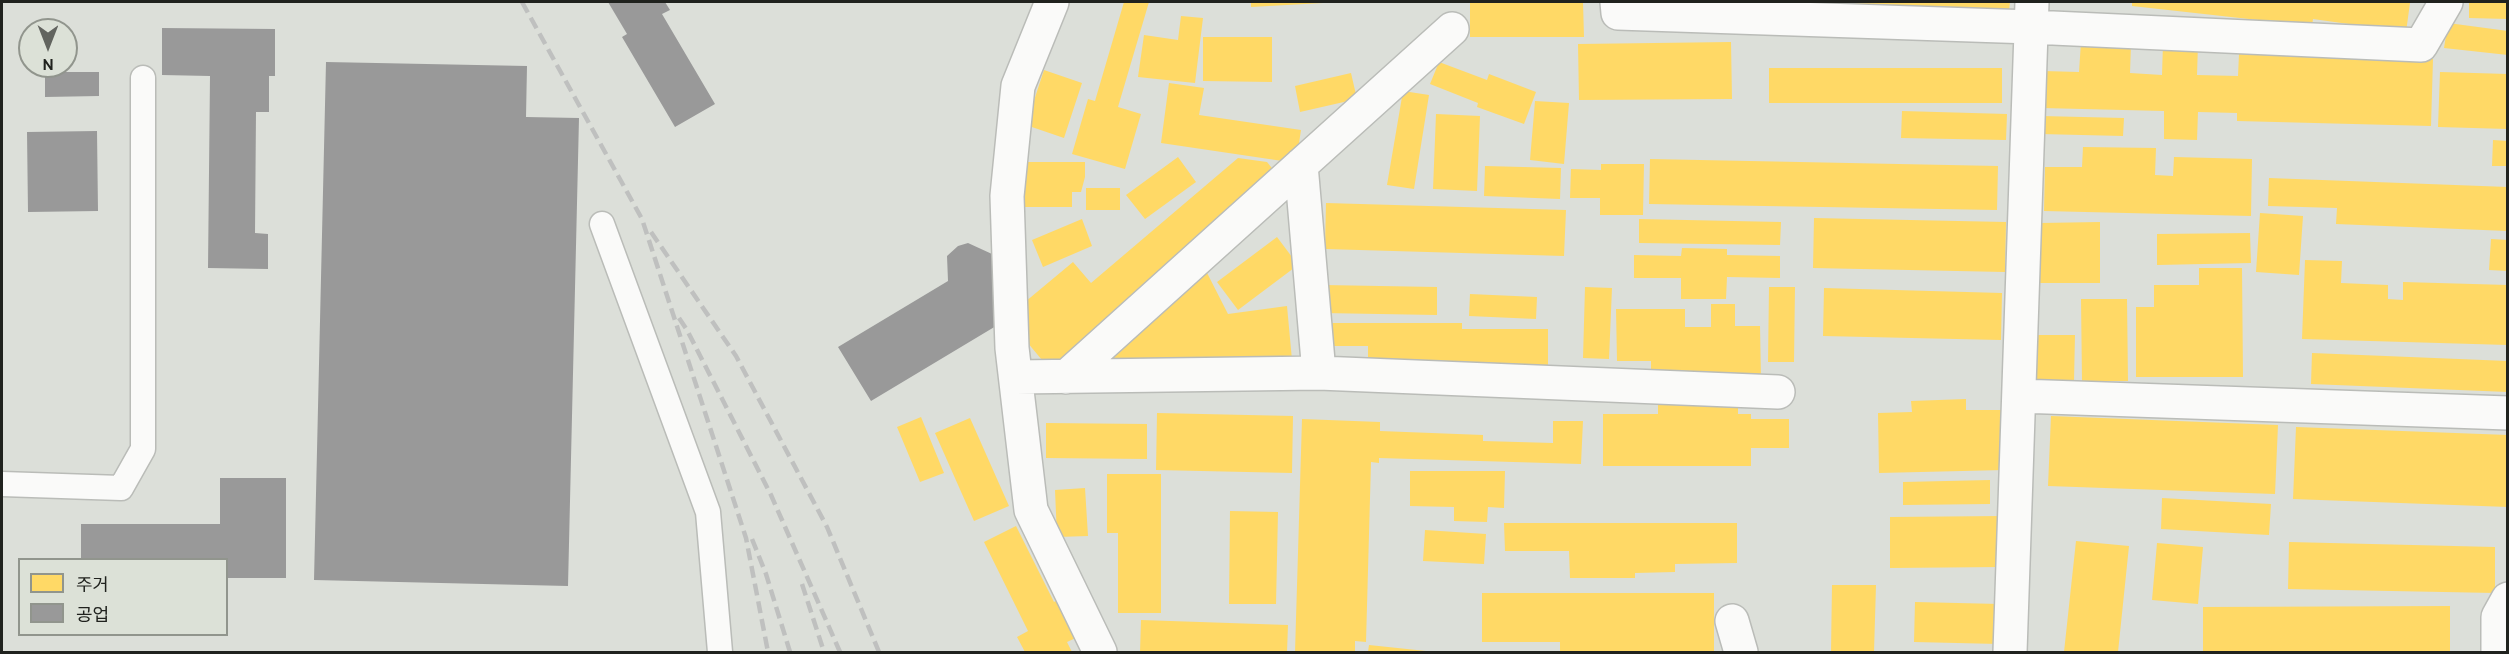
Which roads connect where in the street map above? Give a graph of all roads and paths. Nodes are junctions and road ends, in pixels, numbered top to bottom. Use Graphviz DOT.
graph roads {
  1 [pos="1052,2"];
  2 [pos="1617,2"];
  3 [pos="2446,2"];
  4 [pos="2032,14"];
  5 [pos="1452,29"];
  6 [pos="143,78"];
  7 [pos="1301,165"];
  8 [pos="602,224"];
  9 [pos="1319,373"];
  10 [pos="1016,376"];
  11 [pos="1066,376"];
  12 [pos="1778,392"];
  13 [pos="2019,396"];
  14 [pos="2508,413"];
  15 [pos="2,484"];
  16 [pos="2508,599"];
  17 [pos="1731,621"];
  18 [pos="720,652"];
  19 [pos="1100,652"];
  20 [pos="1742,652"];
  21 [pos="2010,652"];
  22 [pos="2498,652"];
  1 -- 10 [label="street"];
  2 -- 4 [label="street"];
  3 -- 4 [label="street"];
  4 -- 13 [label="street"];
  5 -- 7 [label="street"];
  6 -- 15 [label="lane"];
  7 -- 9 [label="street"];
  7 -- 11 [label="street"];
  8 -- 18 [label="lane"];
  9 -- 11 [label="street"];
  9 -- 12 [label="street"];
  10 -- 11 [label="street"];
  10 -- 19 [label="street"];
  13 -- 14 [label="street"];
  13 -- 21 [label="street"];
  16 -- 22 [label="street"];
  17 -- 20 [label="street"];
}
